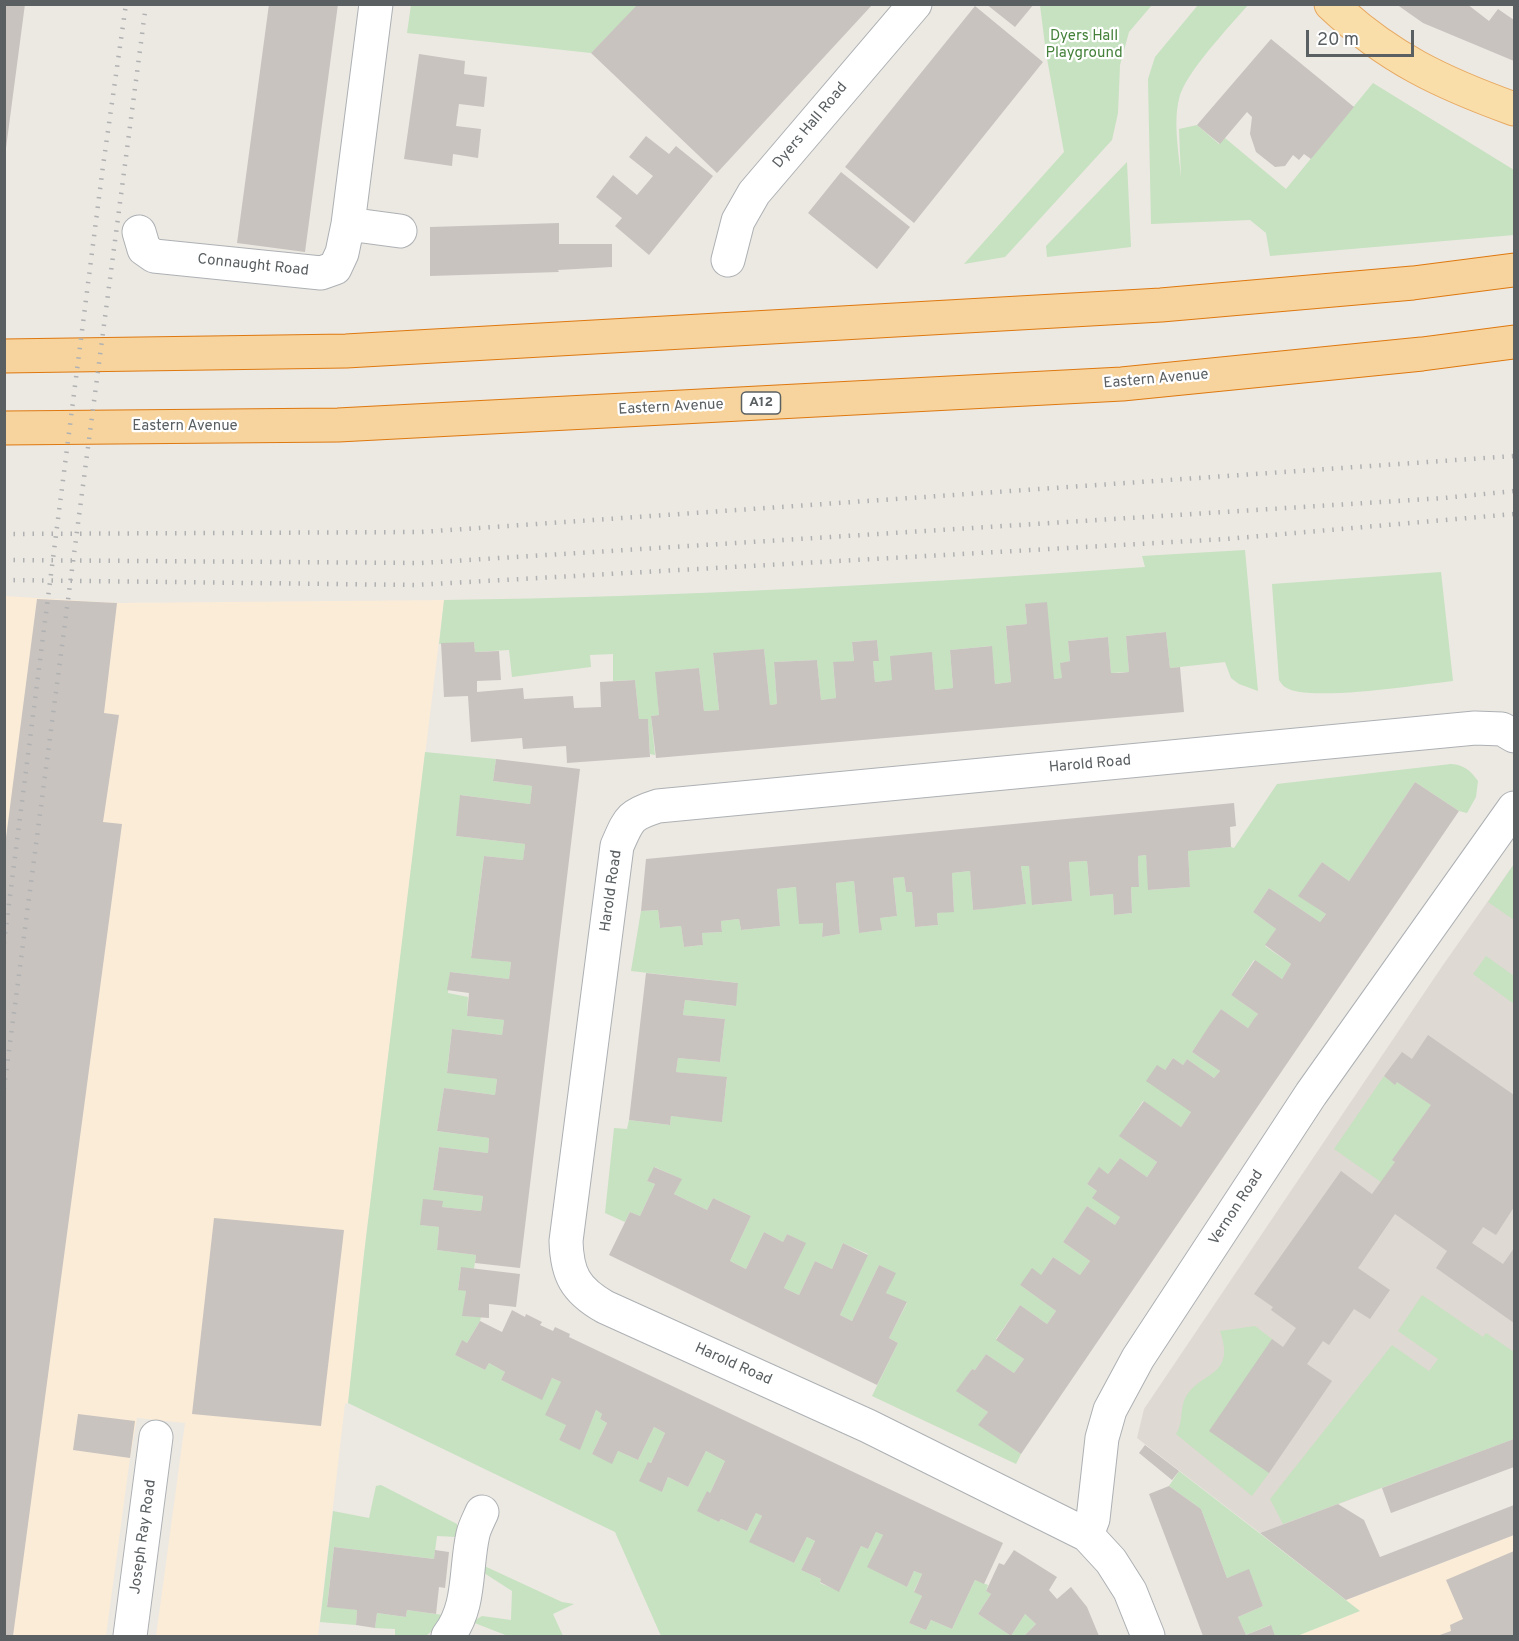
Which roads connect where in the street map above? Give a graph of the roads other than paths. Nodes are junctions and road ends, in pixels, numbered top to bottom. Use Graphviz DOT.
graph roads {
  1 [pos="376,4"];
  2 [pos="915,4"];
  3 [pos="1331,4"];
  4 [pos="1515,109"];
  5 [pos="348,224"];
  6 [pos="400,231"];
  7 [pos="139,232"];
  8 [pos="728,260"];
  9 [pos="1515,270"];
  10 [pos="1515,342"];
  11 [pos="4,356"];
  12 [pos="4,428"];
  13 [pos="1515,736"];
  14 [pos="1515,808"];
  15 [pos="156,1437"];
  16 [pos="482,1512"];
  17 [pos="1086,1535"];
  18 [pos="130,1636"];
  19 [pos="448,1636"];
  20 [pos="1148,1636"];
  1 -- 5 [label="street, Connaught Road"];
  2 -- 8 [label="street, Dyers Hall Road"];
  3 -- 4 [label="main road"];
  5 -- 6 [label="street"];
  5 -- 7 [label="street, Connaught Road"];
  9 -- 11 [label="highway"];
  10 -- 12 [label="highway, Eastern Avenue / A12"];
  13 -- 17 [label="street, Harold Road"];
  14 -- 17 [label="street, Vernon Road"];
  15 -- 18 [label="street, Joseph Ray Road"];
  16 -- 19 [label="street"];
  17 -- 20 [label="street"];
}
